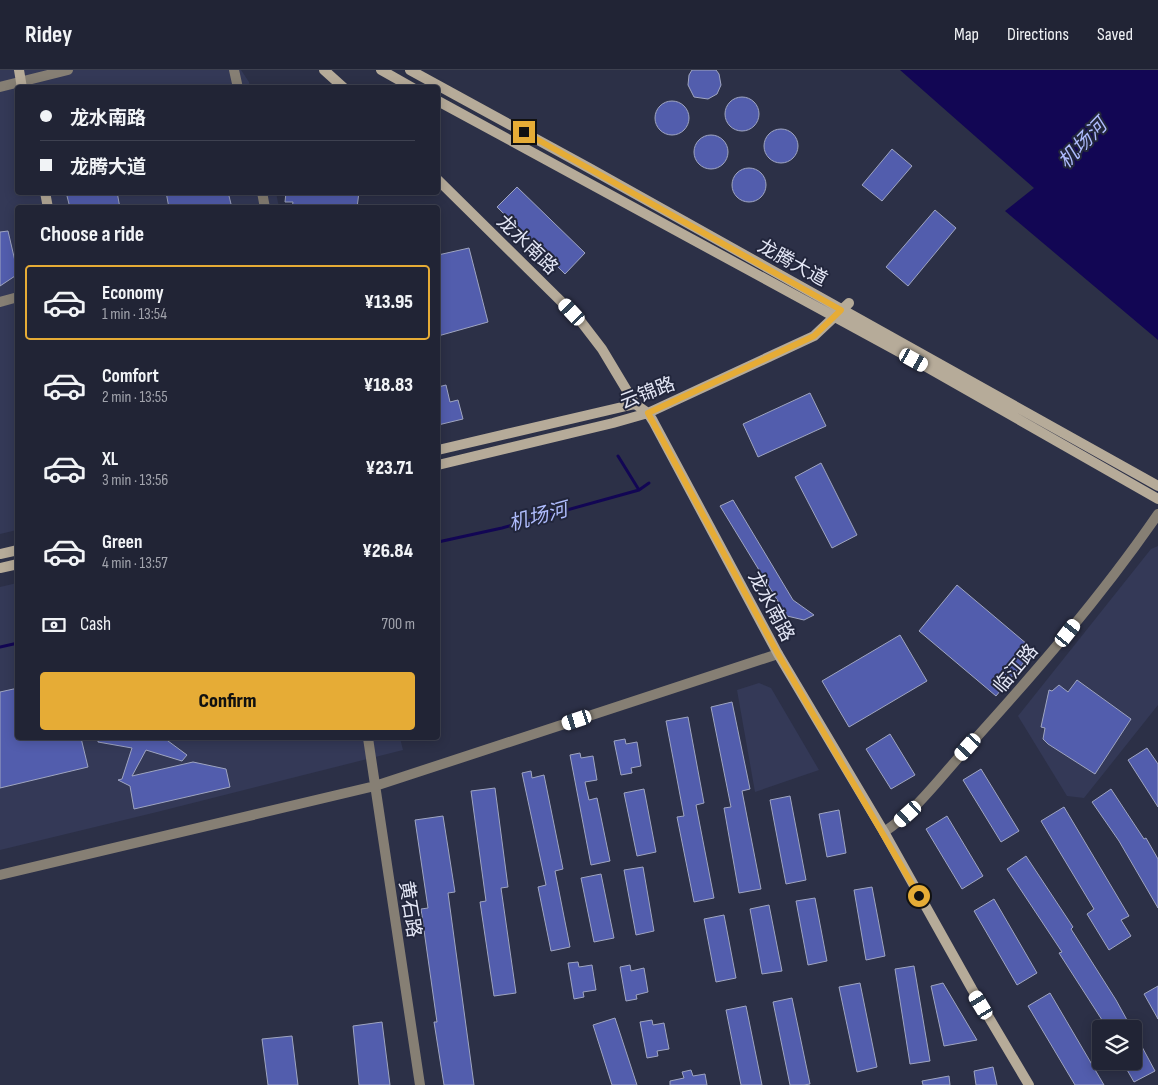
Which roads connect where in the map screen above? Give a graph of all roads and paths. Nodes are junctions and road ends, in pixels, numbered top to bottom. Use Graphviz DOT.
graph roads {
  1 [pos="18,70"];
  2 [pos="68,70"];
  3 [pos="234,70"];
  4 [pos="324,70"];
  5 [pos="382,70"];
  6 [pos="410,70"];
  7 [pos="22,85"];
  8 [pos="237,85"];
  9 [pos="341,85"];
  10 [pos="408,85"];
  11 [pos="437,85"];
  12 [pos="15,86"];
  13 [pos="440,86"];
  14 [pos="0,87"];
  15 [pos="440,102"];
  16 [pos="440,182"];
  17 [pos="15,299"];
  18 [pos="0,302"];
  19 [pos="841,310"];
  20 [pos="635,404"];
  21 [pos="648,413"];
  22 [pos="440,450"];
  23 [pos="440,465"];
  24 [pos="1158,486"];
  25 [pos="1158,499"];
  26 [pos="1158,514"];
  27 [pos="15,551"];
  28 [pos="0,554"];
  29 [pos="15,565"];
  30 [pos="0,568"];
  31 [pos="778,654"];
  32 [pos="368,740"];
  33 [pos="375,786"];
  34 [pos="884,832"];
  35 [pos="0,875"];
  36 [pos="420,1085"];
  37 [pos="1029,1085"];
  1 -- 7 [label="main road"];
  2 -- 7 [label="street"];
  3 -- 8 [label="street"];
  4 -- 9 [label="main road"];
  5 -- 10 [label="main road"];
  6 -- 11 [label="main road, 龙腾大道"];
  12 -- 14 [label="street"];
  13 -- 19 [label="main road, 龙腾大道"];
  15 -- 19 [label="main road, 龙腾大道"];
  16 -- 20 [label="main road, 龙水南路"];
  17 -- 18 [label="street"];
  19 -- 21 [label="main road, 云锦路"];
  19 -- 24 [label="main road, 龙腾大道"];
  19 -- 25 [label="main road, 龙腾大道"];
  20 -- 21 [label="main road, 龙水南路"];
  20 -- 22 [label="main road, 云锦路"];
  21 -- 23 [label="main road, 云锦路"];
  21 -- 31 [label="main road, 龙水南路"];
  26 -- 34 [label="street, 临江路"];
  27 -- 28 [label="main road"];
  29 -- 30 [label="main road"];
  31 -- 33 [label="street"];
  31 -- 34 [label="main road, 龙水南路"];
  32 -- 33 [label="street, 黄石路"];
  33 -- 35 [label="street"];
  33 -- 36 [label="street, 黄石路"];
  34 -- 37 [label="main road, 龙水南路"];
}
